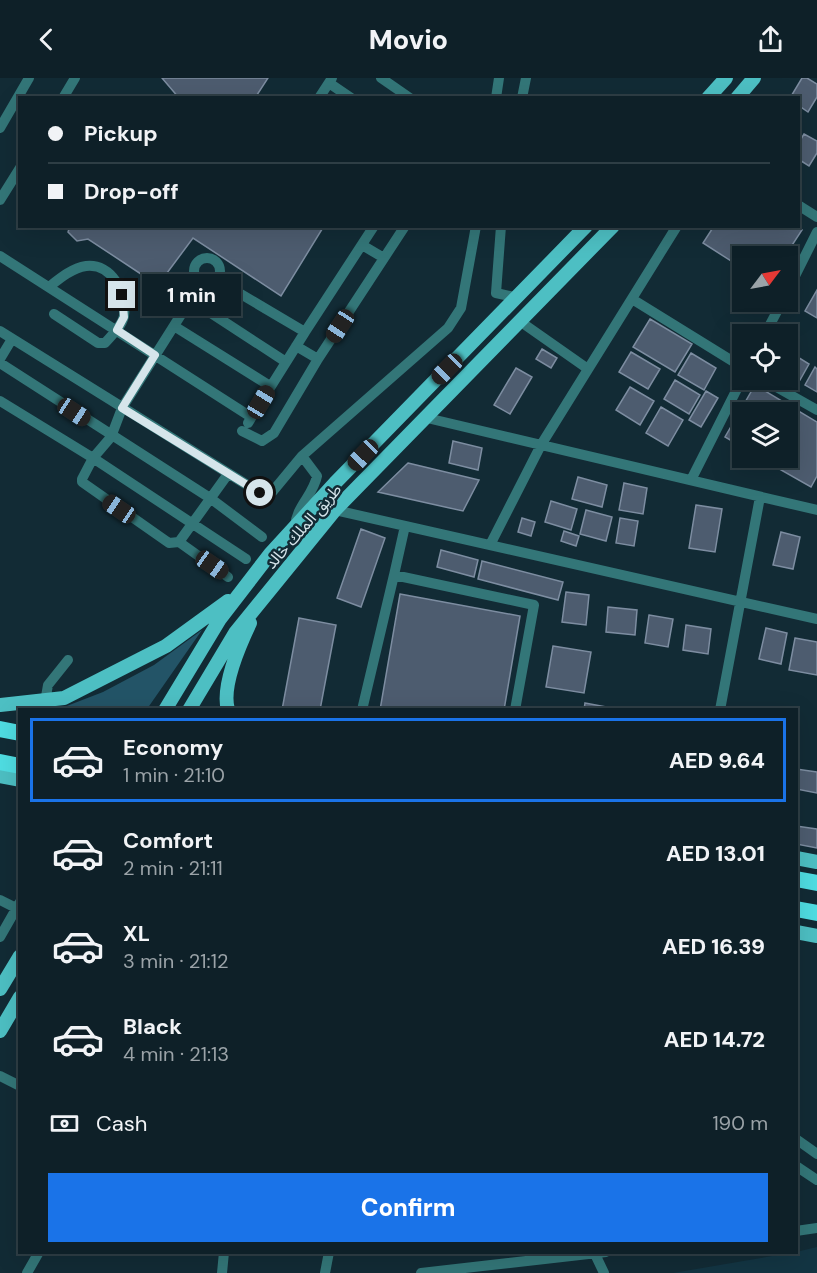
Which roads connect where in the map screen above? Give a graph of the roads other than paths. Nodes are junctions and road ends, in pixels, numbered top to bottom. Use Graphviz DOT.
graph roads {
  1 [pos="29,78"];
  2 [pos="75,78"];
  3 [pos="381,78"];
  4 [pos="499,78"];
  5 [pos="526,78"];
  6 [pos="726,78"];
  7 [pos="754,78"];
  8 [pos="330,80"];
  9 [pos="19,96"];
  10 [pos="64,96"];
  11 [pos="320,96"];
  12 [pos="349,96"];
  13 [pos="407,96"];
  14 [pos="496,96"];
  15 [pos="522,96"];
  16 [pos="710,96"];
  17 [pos="739,96"];
  18 [pos="18,97"];
  19 [pos="0,128"];
  20 [pos="18,171"];
  21 [pos="0,200"];
  22 [pos="800,206"];
  23 [pos="817,217"];
  24 [pos="373,228"];
  25 [pos="404,228"];
  26 [pos="476,228"];
  27 [pos="501,228"];
  28 [pos="584,228"];
  29 [pos="611,228"];
  30 [pos="676,228"];
  31 [pos="817,232"];
  32 [pos="362,245"];
  33 [pos="0,256"];
  34 [pos="384,258"];
  35 [pos="798,270"];
  36 [pos="217,280"];
  37 [pos="201,283"];
  38 [pos="49,287"];
  39 [pos="518,298"];
  40 [pos="190,300"];
  41 [pos="632,300"];
  42 [pos="54,314"];
  43 [pos="521,322"];
  44 [pos="174,326"];
  45 [pos="117,330"];
  46 [pos="0,331"];
  47 [pos="305,332"];
  48 [pos="12,339"];
  49 [pos="296,346"];
  50 [pos="155,355"];
  51 [pos="318,359"];
  52 [pos="0,361"];
  53 [pos="732,361"];
  54 [pos="286,362"];
  55 [pos="588,369"];
  56 [pos="270,387"];
  57 [pos="736,390"];
  58 [pos="782,390"];
  59 [pos="0,401"];
  60 [pos="122,408"];
  61 [pos="817,410"];
  62 [pos="251,417"];
  63 [pos="427,418"];
  64 [pos="111,437"];
  65 [pos="541,445"];
  66 [pos="302,456"];
  67 [pos="93,458"];
  68 [pos="228,474"];
  69 [pos="691,480"];
  70 [pos="760,497"];
  71 [pos="210,498"];
  72 [pos="817,509"];
  73 [pos="335,510"];
  74 [pos="193,522"];
  75 [pos="405,526"];
  76 [pos="295,527"];
  77 [pos="262,537"];
  78 [pos="179,542"];
  79 [pos="490,545"];
  80 [pos="246,559"];
  81 [pos="394,575"];
  82 [pos="228,577"];
  83 [pos="242,591"];
  84 [pos="262,600"];
  85 [pos="740,602"];
  86 [pos="817,620"];
  87 [pos="68,660"];
  88 [pos="45,702"];
  89 [pos="0,707"];
  90 [pos="166,708"];
  91 [pos="190,708"];
  92 [pos="227,708"];
  93 [pos="362,708"];
  94 [pos="515,708"];
  95 [pos="720,708"];
  96 [pos="18,712"];
  97 [pos="0,729"];
  98 [pos="18,733"];
  99 [pos="0,762"];
  100 [pos="15,777"];
  101 [pos="798,858"];
  102 [pos="817,862"];
  103 [pos="798,879"];
  104 [pos="817,883"];
  105 [pos="0,900"];
  106 [pos="18,907"];
  107 [pos="798,909"];
  108 [pos="817,912"];
  109 [pos="798,932"];
  110 [pos="817,936"];
  111 [pos="0,937"];
  112 [pos="18,959"];
  113 [pos="0,989"];
  114 [pos="18,1000"];
  115 [pos="0,1031"];
  116 [pos="0,1076"];
  117 [pos="18,1085"];
  118 [pos="798,1141"];
  119 [pos="817,1154"];
  120 [pos="798,1167"];
  121 [pos="817,1180"];
  122 [pos="817,1228"];
  123 [pos="798,1231"];
  124 [pos="38,1254"];
  125 [pos="224,1254"];
  126 [pos="329,1254"];
  127 [pos="486,1254"];
  128 [pos="584,1254"];
  129 [pos="594,1254"];
  130 [pos="489,1264"];
  131 [pos="27,1273"];
  132 [pos="222,1273"];
  133 [pos="326,1273"];
  134 [pos="421,1273"];
  135 [pos="604,1273"];
  1 -- 9 [label="street"];
  2 -- 10 [label="street"];
  3 -- 13 [label="street"];
  4 -- 14 [label="street"];
  5 -- 15 [label="street"];
  6 -- 16 [label="main road"];
  7 -- 17 [label="main road"];
  8 -- 11 [label="street"];
  8 -- 12 [label="street"];
  18 -- 19 [label="street"];
  20 -- 21 [label="street"];
  22 -- 23 [label="street"];
  24 -- 32 [label="street"];
  25 -- 34 [label="street"];
  26 -- 66 [label="street"];
  27 -- 39 [label="street"];
  28 -- 39 [label="main road, طريق الملك خالد"];
  29 -- 43 [label="main road, طريق الملك خالد"];
  30 -- 41 [label="street"];
  31 -- 35 [label="street"];
  32 -- 34 [label="street"];
  32 -- 47 [label="street"];
  33 -- 38 [label="street"];
  34 -- 51 [label="street"];
  36 -- 37 [label="street"];
  36 -- 37 [label="street"];
  36 -- 47 [label="street"];
  37 -- 40 [label="street"];
  38 -- 45 [label="street"];
  38 -- 45 [label="street"];
  39 -- 76 [label="main road, طريق الملك خالد"];
  40 -- 44 [label="street"];
  40 -- 54 [label="street"];
  41 -- 53 [label="street"];
  41 -- 55 [label="street"];
  42 -- 45 [label="street"];
  43 -- 55 [label="street"];
  43 -- 63 [label="main road, طريق الملك خالد"];
  44 -- 50 [label="street"];
  44 -- 56 [label="street"];
  45 -- 50 [label="street"];
  46 -- 48 [label="street"];
  47 -- 49 [label="street"];
  48 -- 52 [label="street"];
  48 -- 60 [label="street"];
  49 -- 51 [label="street"];
  49 -- 54 [label="street"];
  50 -- 60 [label="street"];
  50 -- 62 [label="street"];
  51 -- 62 [label="street"];
  52 -- 64 [label="street"];
  54 -- 56 [label="street"];
  55 -- 65 [label="street"];
  56 -- 62 [label="street"];
  57 -- 69 [label="street"];
  58 -- 61 [label="street"];
  59 -- 67 [label="street"];
  60 -- 64 [label="street"];
  60 -- 68 [label="street"];
  63 -- 65 [label="street"];
  63 -- 73 [label="main road, طريق الملك خالد"];
  64 -- 67 [label="street"];
  64 -- 71 [label="street"];
  65 -- 69 [label="street"];
  65 -- 79 [label="street"];
  66 -- 68 [label="street"];
  66 -- 76 [label="street"];
  67 -- 74 [label="street"];
  67 -- 78 [label="street"];
  68 -- 71 [label="street"];
  69 -- 70 [label="street"];
  70 -- 72 [label="street"];
  70 -- 85 [label="street"];
  71 -- 74 [label="street"];
  71 -- 77 [label="street"];
  73 -- 75 [label="street"];
  73 -- 84 [label="main road, طريق الملك خالد"];
  74 -- 78 [label="street"];
  74 -- 80 [label="street"];
  75 -- 79 [label="street"];
  75 -- 81 [label="street"];
  76 -- 83 [label="main road, طريق الملك خالد"];
  78 -- 82 [label="street"];
  79 -- 85 [label="street"];
  81 -- 93 [label="street"];
  81 -- 94 [label="street"];
  83 -- 88 [label="main road"];
  83 -- 90 [label="main road, طريق الملك خالد"];
  84 -- 91 [label="main road, طريق الملك خالد"];
  84 -- 92 [label="main road"];
  85 -- 86 [label="street"];
  85 -- 95 [label="street"];
  87 -- 88 [label="street"];
  88 -- 89 [label="main road"];
  89 -- 96 [label="main road"];
  97 -- 98 [label="highway"];
  99 -- 100 [label="highway"];
  101 -- 102 [label="main road"];
  103 -- 104 [label="highway"];
  105 -- 106 [label="street"];
  106 -- 111 [label="street"];
  107 -- 108 [label="highway"];
  109 -- 110 [label="main road"];
  112 -- 113 [label="main road"];
  114 -- 115 [label="main road"];
  116 -- 117 [label="street"];
  118 -- 119 [label="street"];
  120 -- 121 [label="street"];
  122 -- 123 [label="street"];
  124 -- 131 [label="street"];
  125 -- 132 [label="street"];
  126 -- 133 [label="street"];
  127 -- 130 [label="street"];
  128 -- 130 [label="street"];
  129 -- 135 [label="street"];
  130 -- 134 [label="street"];
}
